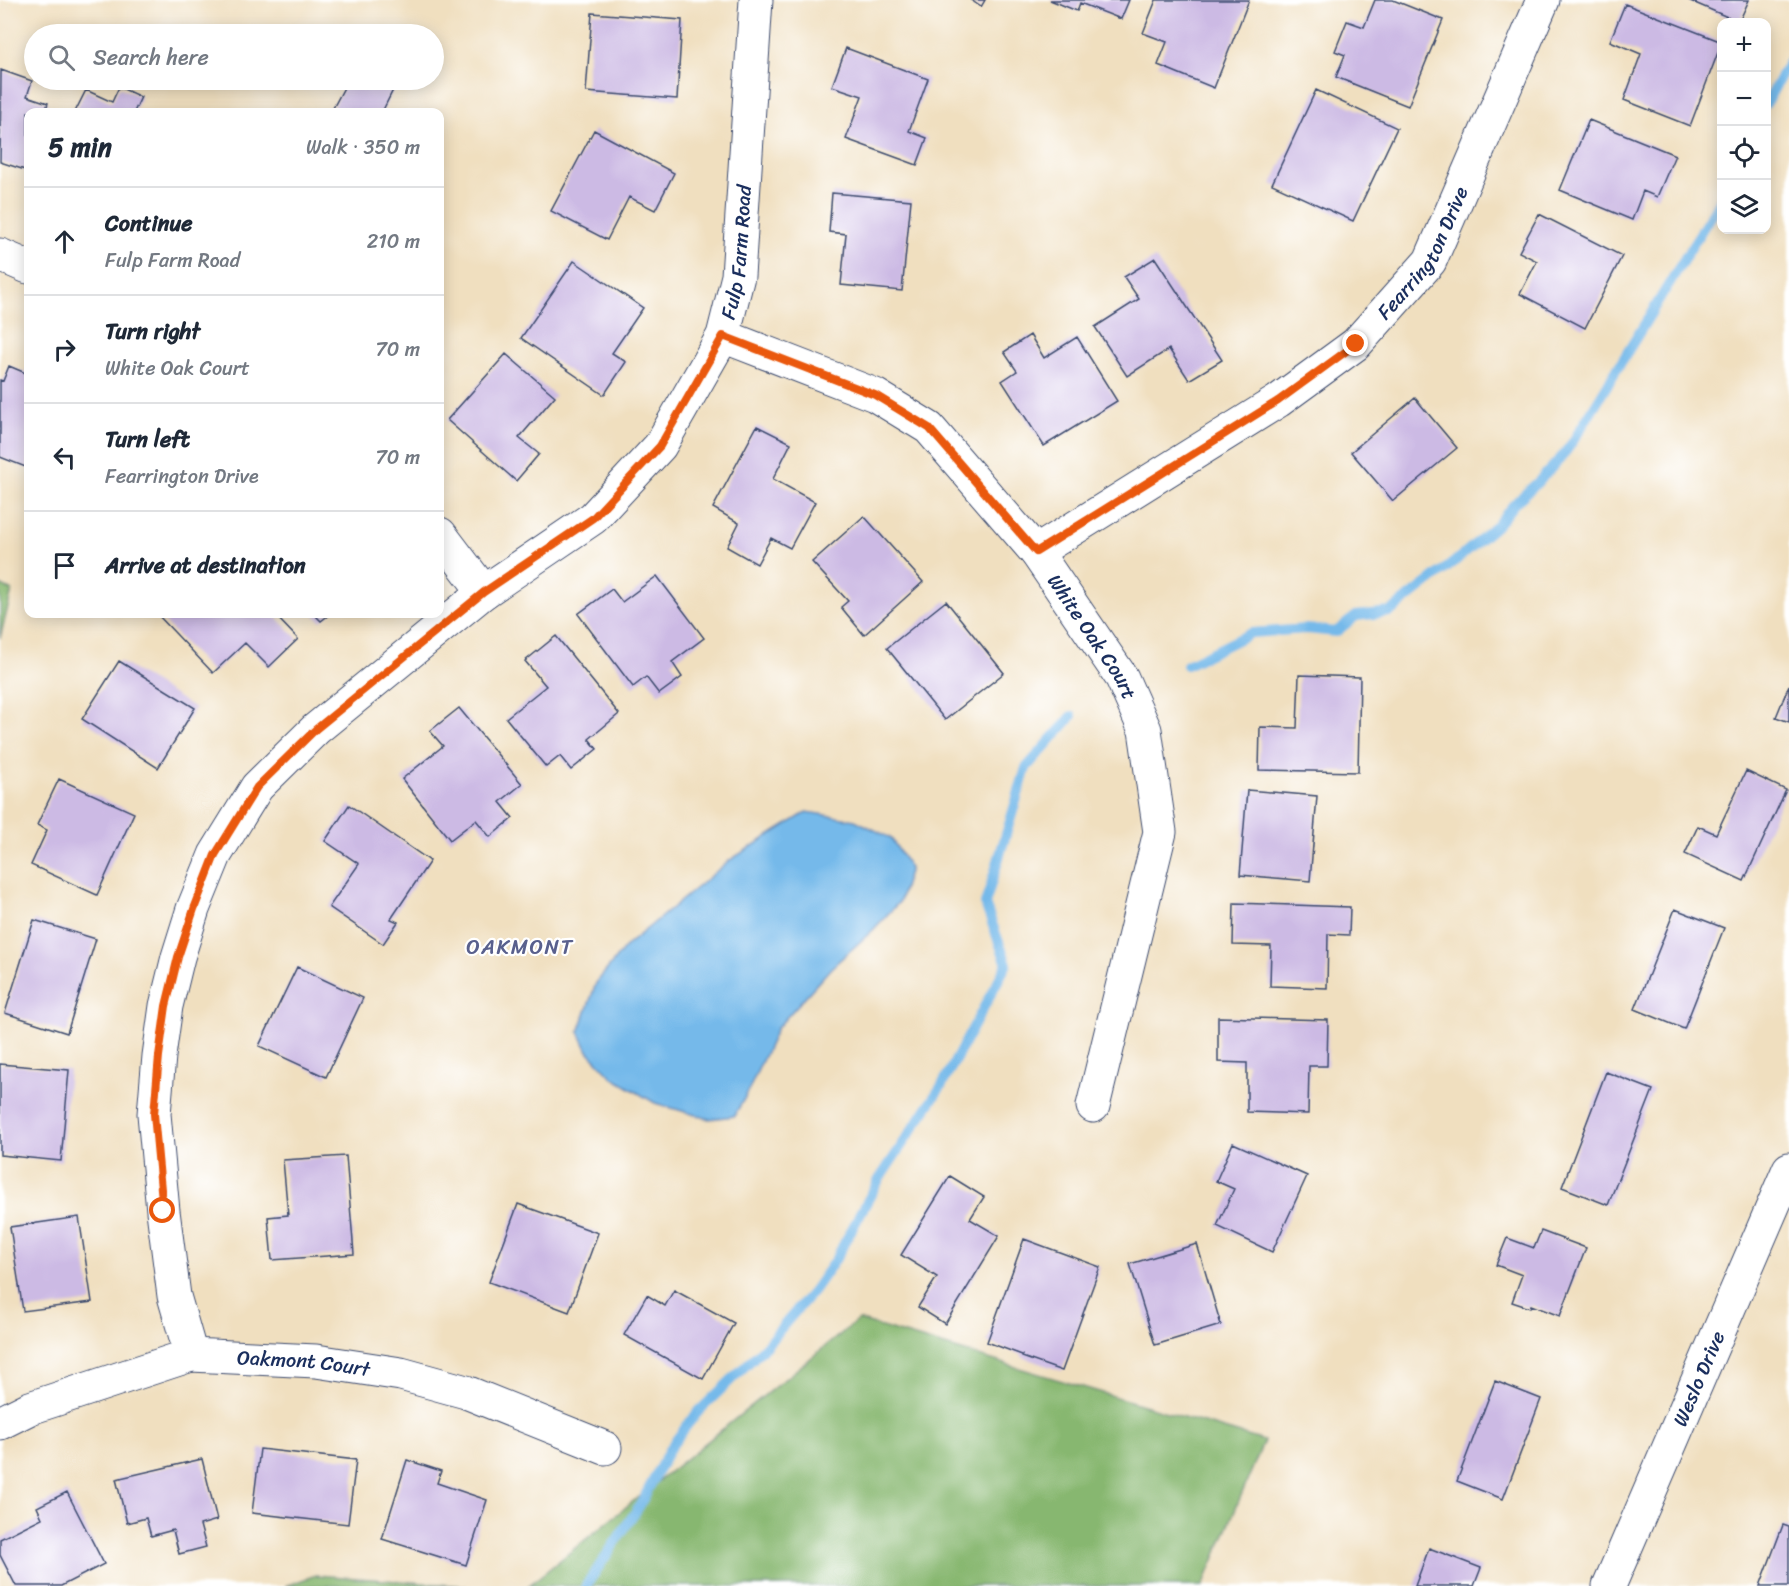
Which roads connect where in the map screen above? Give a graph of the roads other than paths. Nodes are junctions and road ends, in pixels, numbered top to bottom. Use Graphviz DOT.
graph roads {
  1 [pos="756,0"];
  2 [pos="1543,0"];
  3 [pos="0,255"];
  4 [pos="24,265"];
  5 [pos="723,336"];
  6 [pos="444,539"];
  7 [pos="1036,552"];
  8 [pos="484,592"];
  9 [pos="1093,1106"];
  10 [pos="1789,1169"];
  11 [pos="191,1355"];
  12 [pos="0,1423"];
  13 [pos="605,1448"];
  14 [pos="1609,1586"];
  1 -- 5 [label="street, Fulp Farm Road"];
  2 -- 7 [label="street, Fearrington Drive"];
  3 -- 4 [label="street"];
  5 -- 7 [label="street, White Oak Court"];
  5 -- 8 [label="street, Fulp Farm Road"];
  6 -- 8 [label="street"];
  7 -- 9 [label="street, White Oak Court"];
  8 -- 11 [label="street, Fulp Farm Road"];
  10 -- 14 [label="street, Weslo Drive"];
  11 -- 12 [label="street, Oakmont Court"];
  11 -- 13 [label="street, Oakmont Court"];
}
